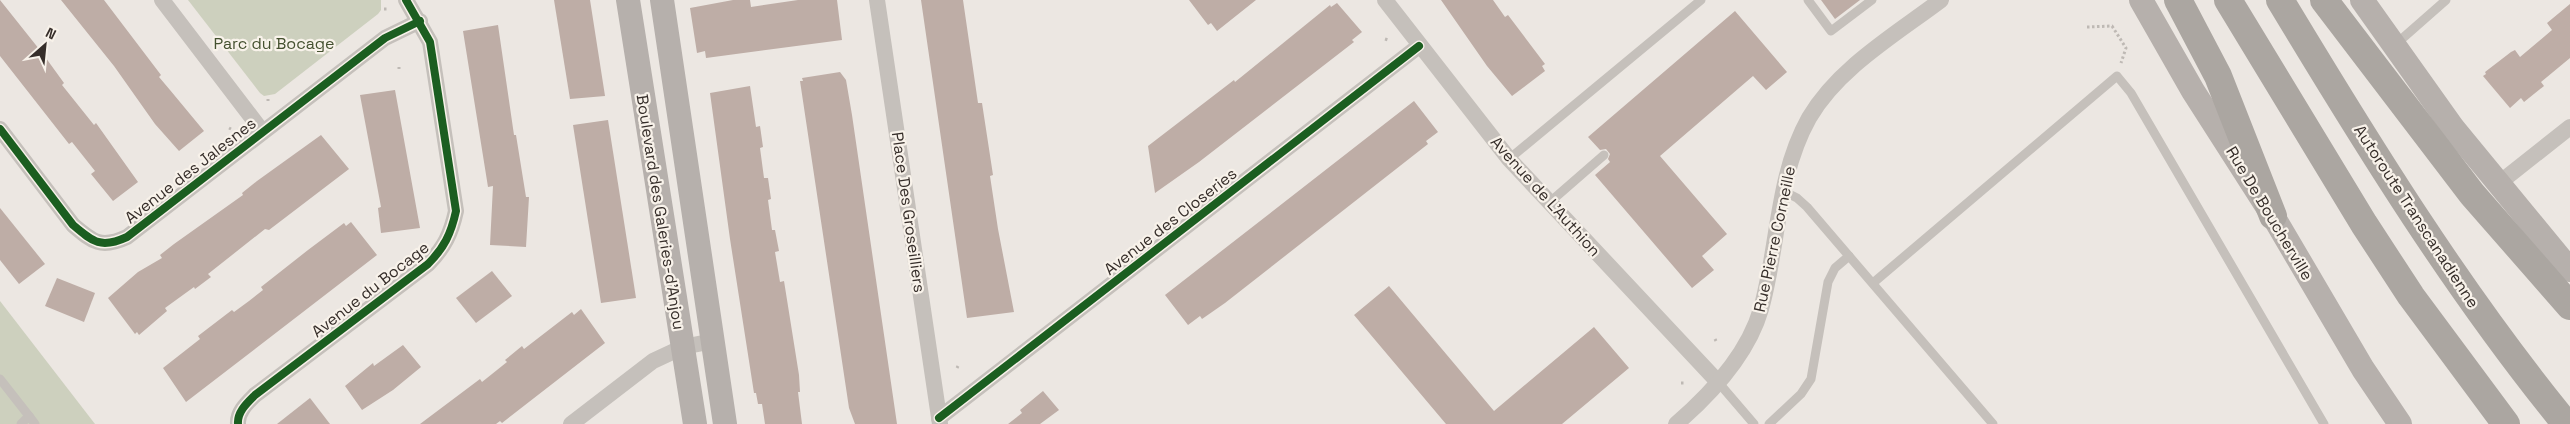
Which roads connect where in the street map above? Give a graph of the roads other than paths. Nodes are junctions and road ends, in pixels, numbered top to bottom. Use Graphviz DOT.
graph roads {
  1 [pos="162,0"];
  2 [pos="406,0"];
  3 [pos="628,0"];
  4 [pos="662,0"];
  5 [pos="877,0"];
  6 [pos="1385,0"];
  7 [pos="1702,0"];
  8 [pos="1808,0"];
  9 [pos="1872,0"];
  10 [pos="1942,0"];
  11 [pos="2142,0"];
  12 [pos="2178,0"];
  13 [pos="2228,0"];
  14 [pos="2280,0"];
  15 [pos="2324,0"];
  16 [pos="2362,0"];
  17 [pos="2446,0"];
  18 [pos="420,21"];
  19 [pos="1419,46"];
  20 [pos="2394,46"];
  21 [pos="2570,127"];
  22 [pos="0,129"];
  23 [pos="262,131"];
  24 [pos="1604,155"];
  25 [pos="1509,159"];
  26 [pos="2498,184"];
  27 [pos="1783,191"];
  28 [pos="1550,202"];
  29 [pos="2273,216"];
  30 [pos="1849,256"];
  31 [pos="2570,270"];
  32 [pos="1873,283"];
  33 [pos="2570,306"];
  34 [pos="713,341"];
  35 [pos="683,347"];
  36 [pos="0,379"];
  37 [pos="1718,382"];
  38 [pos="29,416"];
  39 [pos="940,421"];
  40 [pos="21,424"];
  41 [pos="35,424"];
  42 [pos="238,424"];
  43 [pos="570,424"];
  44 [pos="695,424"];
  45 [pos="726,424"];
  46 [pos="1676,424"];
  47 [pos="1754,424"];
  48 [pos="1769,424"];
  49 [pos="1993,424"];
  50 [pos="2324,424"];
  51 [pos="2400,424"];
  52 [pos="2506,424"];
  53 [pos="2566,424"];
  1 -- 23 [label="street"];
  2 -- 18 [label="street, Avenue du Bocage"];
  3 -- 35 [label="street, Boulevard des Galeries-d'Anjou"];
  4 -- 34 [label="street, Boulevard des Galeries-d'Anjou"];
  5 -- 39 [label="street, Place Des Groseilliers"];
  6 -- 19 [label="street, Avenue de L'Authion"];
  7 -- 25 [label="lane"];
  8 -- 9 [label="lane"];
  10 -- 27 [label="street, Rue Pierre Corneille"];
  11 -- 29 [label="street, Rue De Boucherville"];
  12 -- 29 [label="highway"];
  13 -- 52 [label="highway"];
  14 -- 53 [label="highway, Autoroute Transcanadienne"];
  15 -- 33 [label="highway"];
  16 -- 20 [label="street"];
  17 -- 20 [label="lane"];
  18 -- 23 [label="street, Avenue des Jalesnes"];
  18 -- 42 [label="street, Avenue du Bocage"];
  19 -- 25 [label="street, Avenue de L'Authion"];
  19 -- 39 [label="street, Avenue des Closeries"];
  20 -- 26 [label="street"];
  21 -- 26 [label="street"];
  22 -- 23 [label="street, Avenue des Jalesnes"];
  24 -- 28 [label="lane"];
  25 -- 28 [label="street, Avenue de L'Authion"];
  26 -- 31 [label="street"];
  27 -- 30 [label="lane"];
  27 -- 37 [label="street, Rue Pierre Corneille"];
  28 -- 37 [label="street, Avenue de L'Authion"];
  29 -- 51 [label="street, Rue De Boucherville"];
  30 -- 32 [label="lane"];
  30 -- 48 [label="lane"];
  32 -- 49 [label="lane"];
  32 -- 50 [label="lane"];
  34 -- 35 [label="street"];
  34 -- 45 [label="street, Boulevard des Galeries-d'Anjou"];
  35 -- 43 [label="street"];
  35 -- 44 [label="street, Boulevard des Galeries-d'Anjou"];
  36 -- 38 [label="lane"];
  37 -- 46 [label="street, Rue Pierre Corneille"];
  37 -- 47 [label="lane"];
  38 -- 40 [label="lane"];
  38 -- 41 [label="lane"];
}
